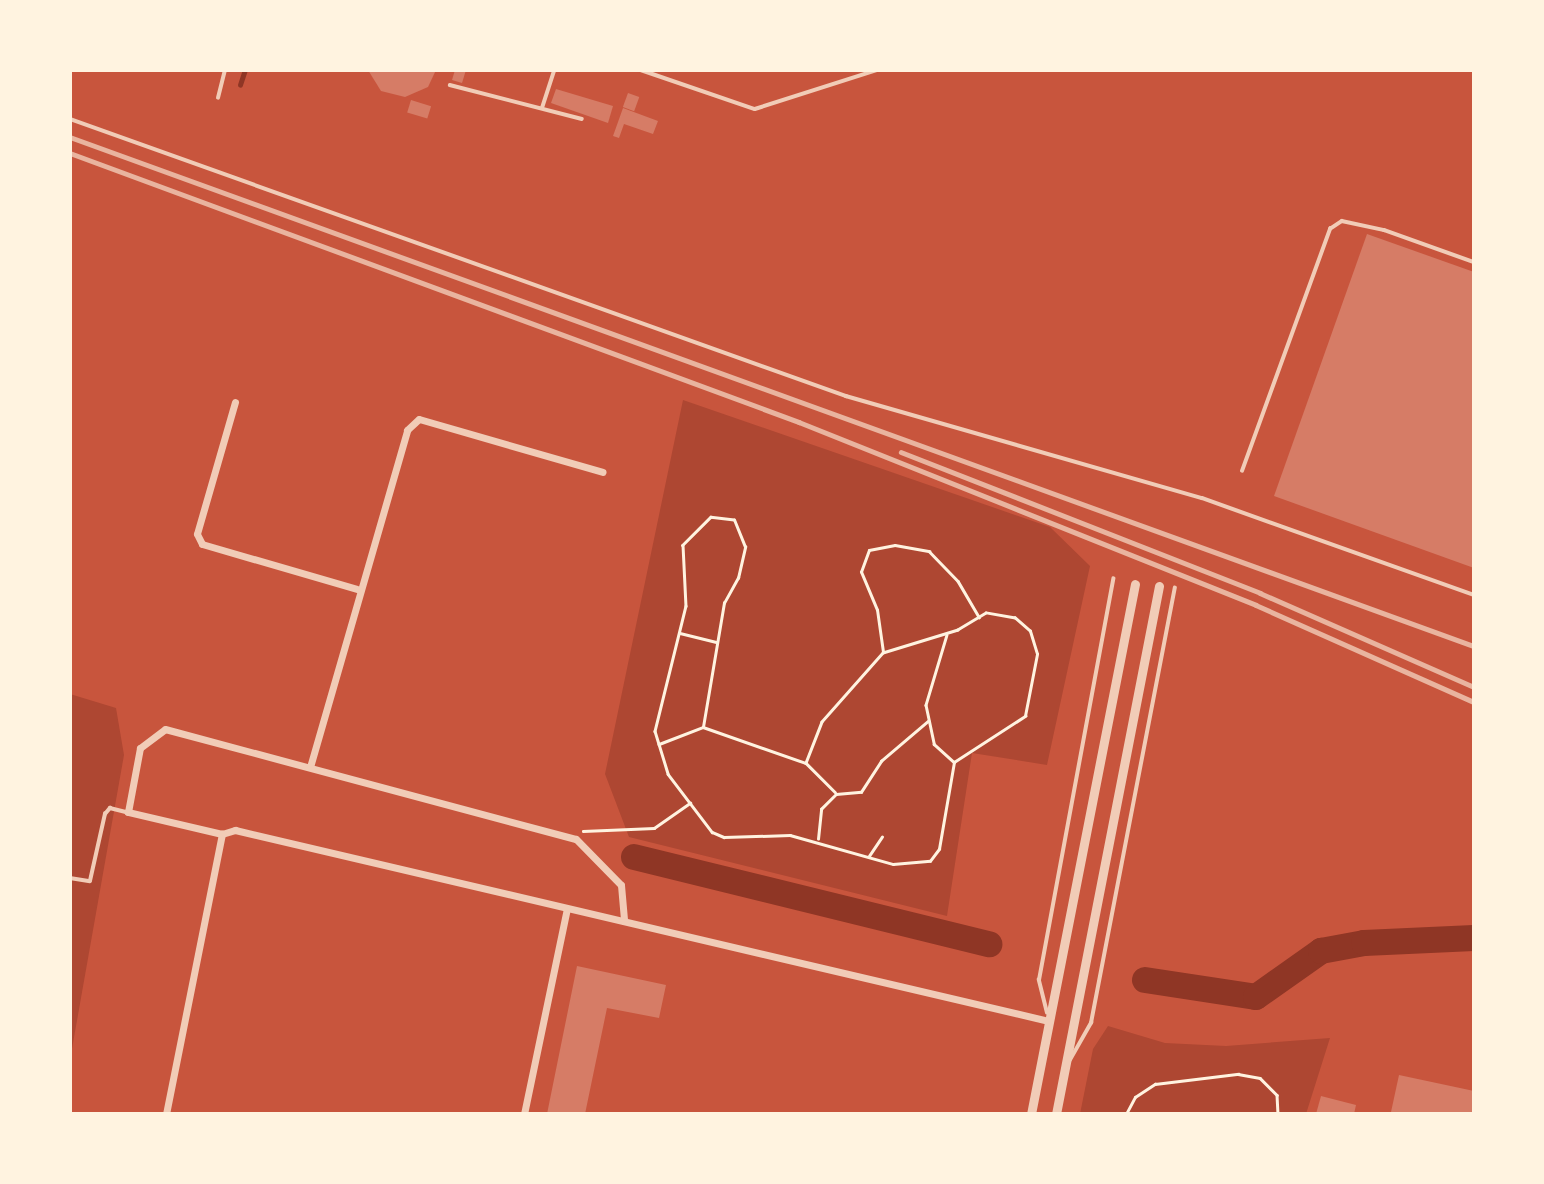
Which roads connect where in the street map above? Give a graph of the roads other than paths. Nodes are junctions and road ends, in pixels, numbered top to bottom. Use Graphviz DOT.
graph roads {
  1 [pos="226,70"];
  2 [pos="554,70"];
  3 [pos="641,70"];
  4 [pos="877,70"];
  5 [pos="450,85"];
  6 [pos="218,98"];
  7 [pos="542,109"];
  8 [pos="70,119"];
  9 [pos="582,119"];
  10 [pos="1474,262"];
  11 [pos="235,402"];
  12 [pos="1242,471"];
  13 [pos="603,472"];
  14 [pos="1113,579"];
  15 [pos="1136,584"];
  16 [pos="1159,586"];
  17 [pos="1175,588"];
  18 [pos="358,589"];
  19 [pos="1474,595"];
  20 [pos="310,767"];
  21 [pos="128,812"];
  22 [pos="222,834"];
  23 [pos="70,878"];
  24 [pos="567,908"];
  25 [pos="624,921"];
  26 [pos="1049,1021"];
  27 [pos="1064,1071"];
  28 [pos="166,1114"];
  29 [pos="524,1114"];
  30 [pos="1031,1114"];
  31 [pos="1056,1114"];
  1 -- 6 [label="lane"];
  2 -- 7 [label="lane"];
  3 -- 4 [label="lane"];
  5 -- 7 [label="lane"];
  7 -- 9 [label="lane"];
  8 -- 19 [label="lane"];
  10 -- 12 [label="lane"];
  11 -- 18 [label="street"];
  13 -- 18 [label="street"];
  14 -- 26 [label="lane"];
  15 -- 26 [label="street"];
  16 -- 27 [label="street"];
  17 -- 27 [label="lane"];
  18 -- 20 [label="street"];
  20 -- 21 [label="street"];
  20 -- 25 [label="street"];
  21 -- 22 [label="street"];
  21 -- 23 [label="lane"];
  22 -- 24 [label="street"];
  22 -- 28 [label="street"];
  24 -- 25 [label="street"];
  24 -- 29 [label="street"];
  25 -- 26 [label="street"];
  26 -- 30 [label="street"];
  27 -- 31 [label="street"];
}
